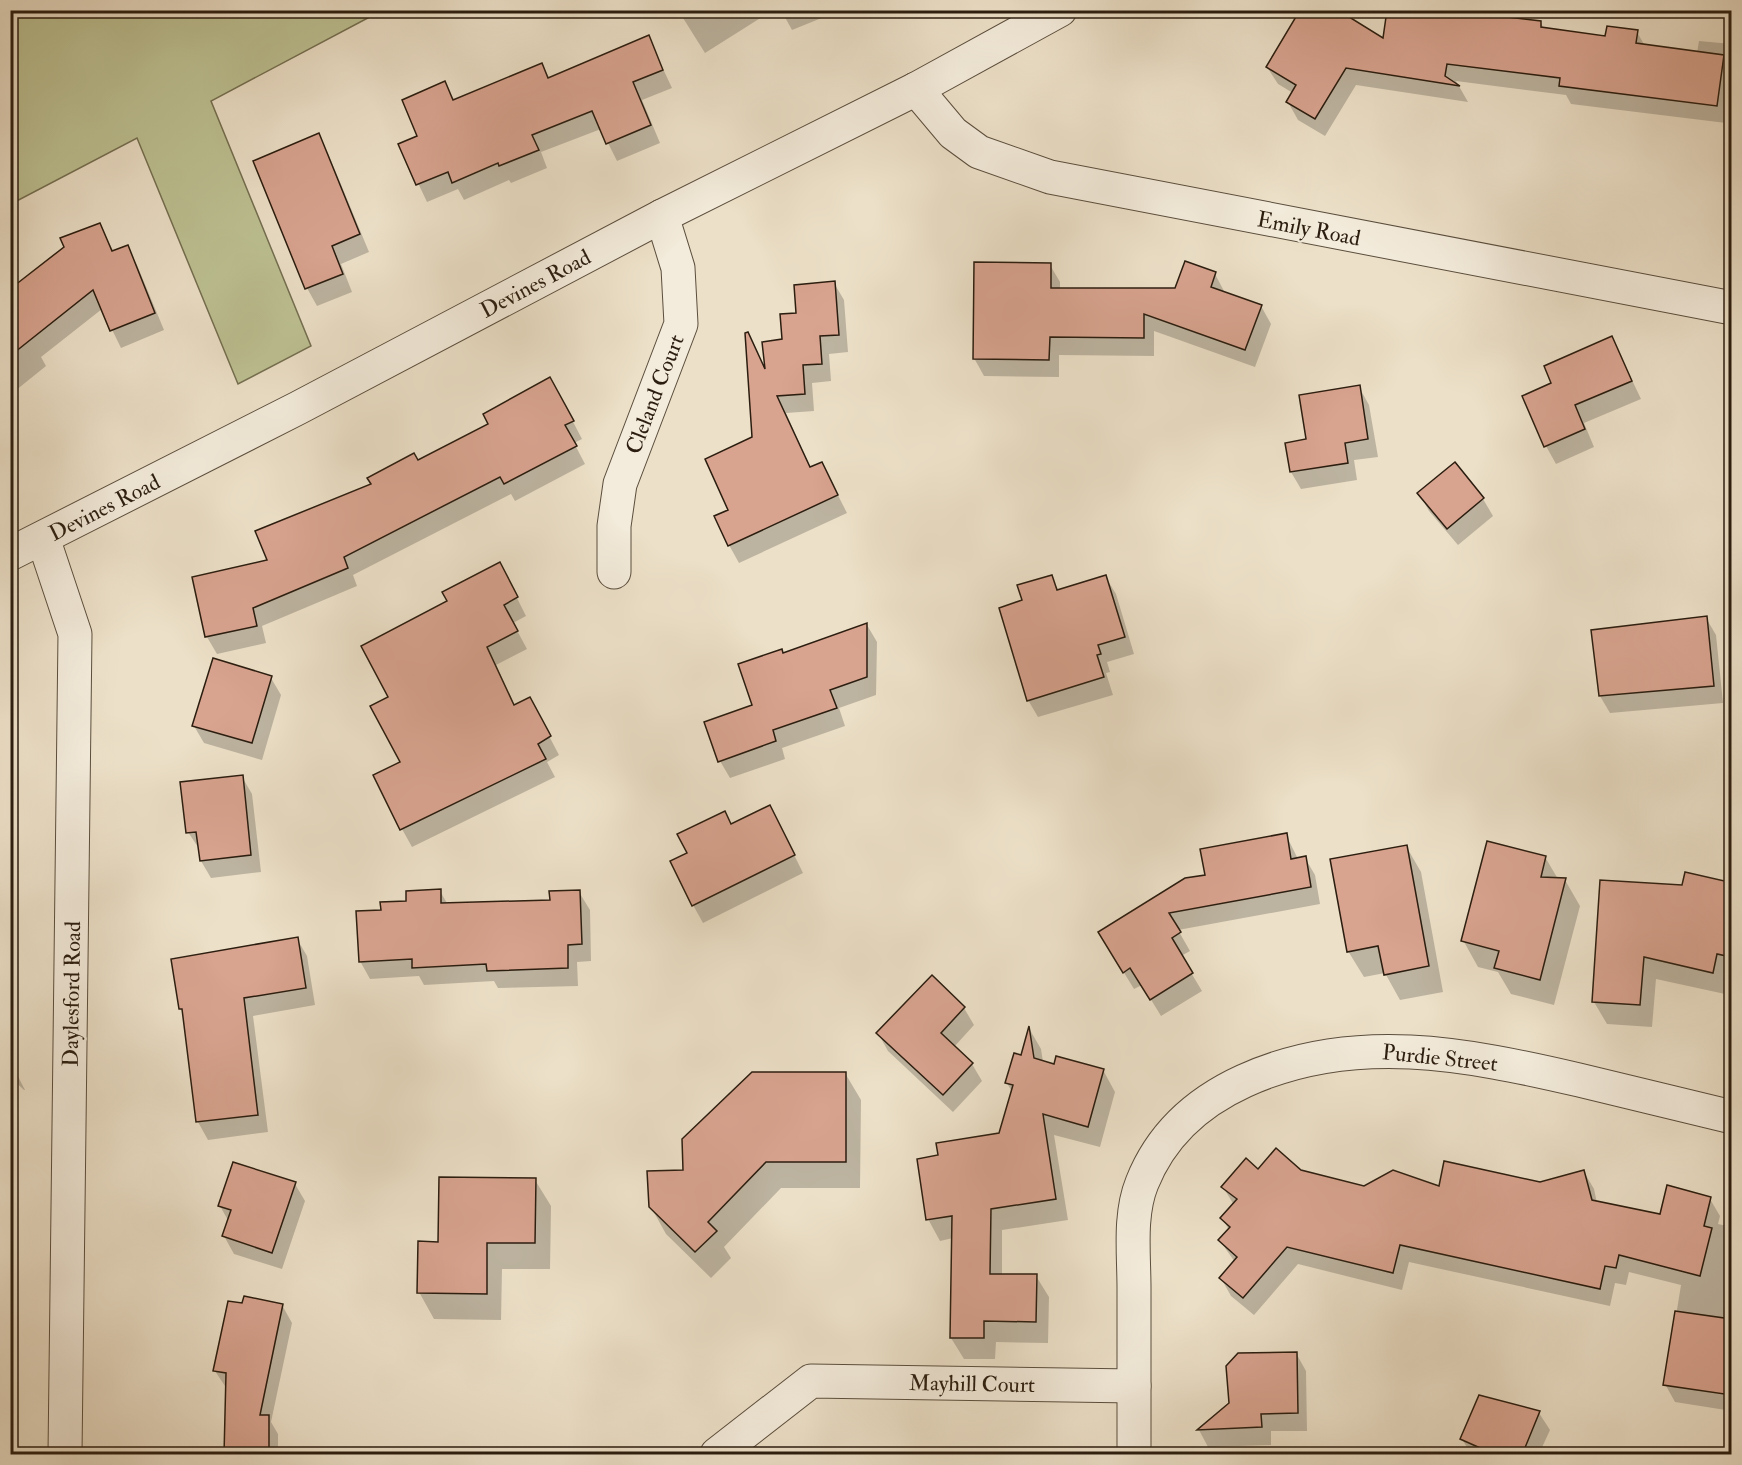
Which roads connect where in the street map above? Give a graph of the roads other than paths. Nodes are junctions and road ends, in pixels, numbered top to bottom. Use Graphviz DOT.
graph roads {
  1 [pos="1060,10"];
  2 [pos="916,88"];
  3 [pos="662,216"];
  4 [pos="1731,308"];
  5 [pos="43,538"];
  6 [pos="10,555"];
  7 [pos="614,572"];
  8 [pos="1731,1117"];
  9 [pos="1134,1386"];
  10 [pos="65,1455"];
  11 [pos="717,1455"];
  12 [pos="1134,1455"];
  1 -- 2 [label="street, Devines Road"];
  2 -- 3 [label="street, Devines Road"];
  2 -- 4 [label="street, Emily Road"];
  3 -- 5 [label="street, Devines Road"];
  3 -- 7 [label="street, Cleland Court"];
  5 -- 6 [label="street, Devines Road"];
  5 -- 10 [label="street, Daylesford Road"];
  8 -- 9 [label="street, Purdie Street"];
  9 -- 11 [label="street, Mayhill Court"];
  9 -- 12 [label="street, Purdie Street"];
}
